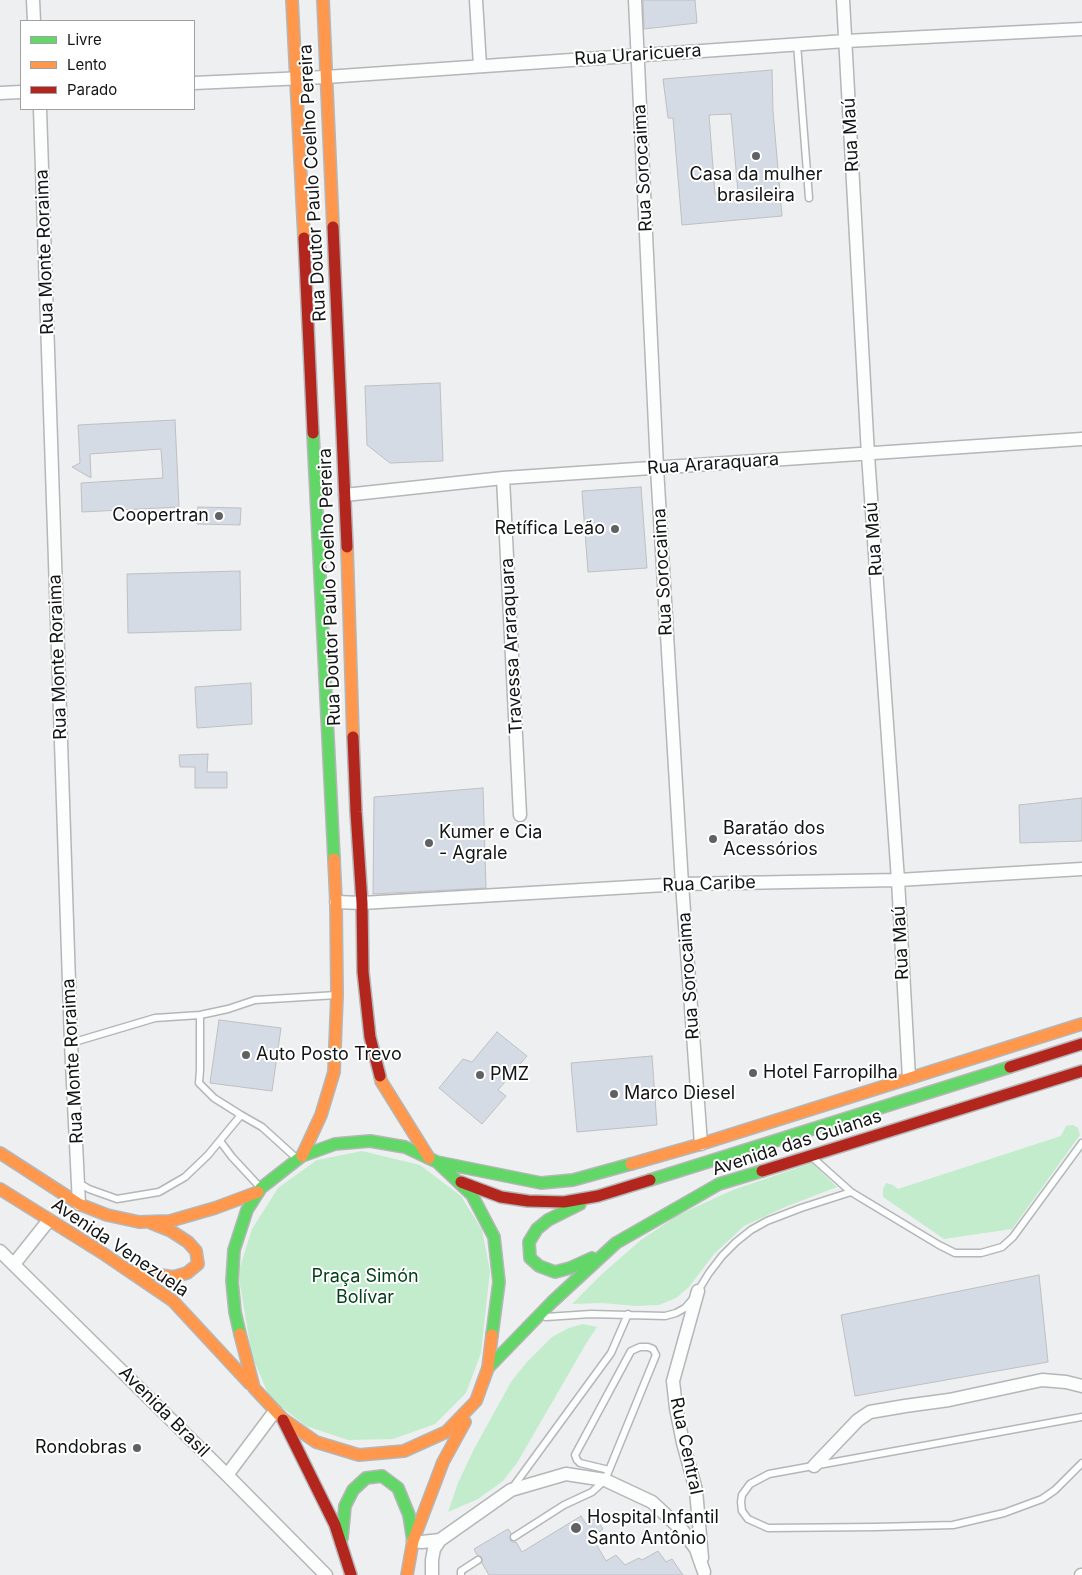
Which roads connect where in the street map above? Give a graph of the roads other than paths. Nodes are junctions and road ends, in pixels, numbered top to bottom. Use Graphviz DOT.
graph roads {
  1 [pos="33,0"];
  2 [pos="292,0"];
  3 [pos="322,0"];
  4 [pos="476,0"];
  5 [pos="635,0"];
  6 [pos="844,0"];
  7 [pos="34,20"];
  8 [pos="1082,29"];
  9 [pos="846,41"];
  10 [pos="797,44"];
  11 [pos="638,55"];
  12 [pos="480,66"];
  13 [pos="326,77"];
  14 [pos="296,79"];
  15 [pos="195,84"];
  16 [pos="20,92"];
  17 [pos="0,93"];
  18 [pos="40,110"];
  19 [pos="809,198"];
  20 [pos="1082,440"];
  21 [pos="868,455"];
  22 [pos="657,468"];
  23 [pos="503,478"];
  24 [pos="345,495"];
  25 [pos="520,815"];
  26 [pos="1082,869"];
  27 [pos="898,880"];
  28 [pos="682,884"];
  29 [pos="336,902"];
  30 [pos="362,902"];
  31 [pos="337,995"];
  32 [pos="200,1015"];
  33 [pos="1082,1024"];
  34 [pos="71,1043"];
  35 [pos="1082,1044"];
  36 [pos="1082,1071"];
  37 [pos="909,1078"];
  38 [pos="241,1115"];
  39 [pos="220,1141"];
  40 [pos="1082,1143"];
  41 [pos="701,1144"];
  42 [pos="0,1154"];
  43 [pos="810,1156"];
  44 [pos="299,1158"];
  45 [pos="433,1160"];
  46 [pos="458,1181"];
  47 [pos="78,1183"];
  48 [pos="0,1189"];
  49 [pos="260,1190"];
  50 [pos="851,1192"];
  51 [pos="598,1196"];
  52 [pos="80,1204"];
  53 [pos="49,1220"];
  54 [pos="146,1222"];
  55 [pos="616,1243"];
  56 [pos="0,1251"];
  57 [pos="14,1264"];
  58 [pos="127,1270"];
  59 [pos="698,1291"];
  60 [pos="628,1314"];
  61 [pos="537,1317"];
  62 [pos="488,1368"];
  63 [pos="1082,1386"];
  64 [pos="254,1388"];
  65 [pos="476,1401"];
  66 [pos="279,1415"];
  67 [pos="1082,1416"];
  68 [pos="1082,1463"];
  69 [pos="814,1466"];
  70 [pos="227,1475"];
  71 [pos="606,1475"];
  72 [pos="511,1490"];
  73 [pos="514,1537"];
  74 [pos="440,1540"];
  75 [pos="413,1541"];
  76 [pos="341,1544"];
  77 [pos="478,1560"];
  78 [pos="704,1573"];
  79 [pos="326,1575"];
  80 [pos="351,1575"];
  81 [pos="407,1575"];
  82 [pos="432,1575"];
  83 [pos="461,1575"];
  1 -- 7 [label="street"];
  2 -- 14 [label="main road, Rua Doutor Paulo Coelho Pereira"];
  3 -- 13 [label="main road, Rua Doutor Paulo Coelho Pereira"];
  4 -- 12 [label="street"];
  5 -- 11 [label="street, Rua Sorocaima"];
  6 -- 9 [label="street, Rua Maú"];
  8 -- 9 [label="street, Rua Uraricuera"];
  9 -- 10 [label="street, Rua Uraricuera"];
  9 -- 21 [label="street, Rua Maú"];
  10 -- 11 [label="street, Rua Uraricuera"];
  10 -- 19 [label="lane"];
  11 -- 12 [label="street, Rua Uraricuera"];
  11 -- 22 [label="street, Rua Sorocaima"];
  12 -- 13 [label="street, Rua Uraricuera"];
  13 -- 14 [label="street, Rua Uraricuera"];
  13 -- 24 [label="main road, Rua Doutor Paulo Coelho Pereira"];
  14 -- 15 [label="street, Rua Uraricuera"];
  14 -- 29 [label="main road, Rua Doutor Paulo Coelho Pereira"];
  16 -- 17 [label="street"];
  18 -- 34 [label="street, Rua Monte Roraima"];
  20 -- 21 [label="street, Rua Araraquara"];
  21 -- 22 [label="street, Rua Araraquara"];
  21 -- 27 [label="street, Rua Maú"];
  22 -- 23 [label="street, Rua Araraquara"];
  22 -- 28 [label="street, Rua Sorocaima"];
  23 -- 24 [label="street, Rua Araraquara"];
  23 -- 25 [label="street, Travessa Araraquara"];
  24 -- 30 [label="main road, Rua Doutor Paulo Coelho Pereira"];
  26 -- 27 [label="street, Rua Caribe"];
  27 -- 28 [label="street, Rua Caribe"];
  27 -- 37 [label="street, Rua Maú"];
  28 -- 30 [label="street, Rua Caribe"];
  28 -- 41 [label="street, Rua Sorocaima"];
  29 -- 30 [label="street, Rua Caribe"];
  29 -- 31 [label="main road, Rua Doutor Paulo Coelho Pereira"];
  30 -- 45 [label="main road, Rua Doutor Paulo Coelho Pereira"];
  31 -- 32 [label="lane"];
  31 -- 44 [label="main road, Rua Doutor Paulo Coelho Pereira"];
  32 -- 34 [label="lane"];
  32 -- 38 [label="lane"];
  33 -- 37 [label="main road, Avenida das Guianas"];
  34 -- 47 [label="street, Rua Monte Roraima"];
  35 -- 51 [label="main road, Avenida das Guianas"];
  36 -- 43 [label="main road, Avenida das Guianas"];
  37 -- 41 [label="main road, Avenida das Guianas"];
  38 -- 39 [label="lane"];
  38 -- 44 [label="lane"];
  39 -- 47 [label="lane"];
  39 -- 49 [label="lane"];
  40 -- 50 [label="lane"];
  41 -- 45 [label="main road, Avenida das Guianas"];
  42 -- 52 [label="main road, Avenida Venezuela"];
  43 -- 50 [label="lane"];
  43 -- 55 [label="main road, Avenida das Guianas"];
  44 -- 45 [label="main road"];
  44 -- 49 [label="main road"];
  45 -- 46 [label="main road"];
  46 -- 51 [label="main road, Avenida das Guianas"];
  46 -- 62 [label="main road"];
  47 -- 52 [label="street, Rua Monte Roraima"];
  48 -- 53 [label="main road, Avenida Venezuela"];
  49 -- 54 [label="main road, Avenida Venezuela"];
  49 -- 64 [label="main road"];
  50 -- 59 [label="lane"];
  51 -- 55 [label="main road"];
  52 -- 54 [label="main road, Avenida Venezuela"];
  53 -- 57 [label="street"];
  53 -- 58 [label="main road, Avenida Venezuela"];
  54 -- 58 [label="main road"];
  55 -- 61 [label="main road, Avenida das Guianas"];
  56 -- 57 [label="street, Avenida Brasil"];
  57 -- 70 [label="street, Avenida Brasil"];
  58 -- 64 [label="main road, Avenida Venezuela"];
  59 -- 60 [label="lane"];
  59 -- 78 [label="street, Rua Central"];
  60 -- 61 [label="lane"];
  60 -- 72 [label="lane"];
  61 -- 62 [label="main road, Avenida das Guianas"];
  62 -- 65 [label="main road"];
  63 -- 69 [label="street"];
  64 -- 66 [label="main road, Avenida Venezuela"];
  65 -- 66 [label="main road"];
  65 -- 75 [label="main road"];
  66 -- 70 [label="street"];
  66 -- 76 [label="main road"];
  67 -- 69 [label="lane"];
  68 -- 69 [label="lane"];
  70 -- 79 [label="street, Avenida Brasil"];
  71 -- 71 [label="lane"];
  71 -- 72 [label="street"];
  71 -- 73 [label="lane"];
  71 -- 78 [label="street"];
  72 -- 74 [label="street"];
  74 -- 75 [label="street"];
  74 -- 82 [label="street"];
  75 -- 76 [label="main road"];
  75 -- 81 [label="main road"];
  76 -- 80 [label="main road"];
  77 -- 83 [label="lane"];
}
